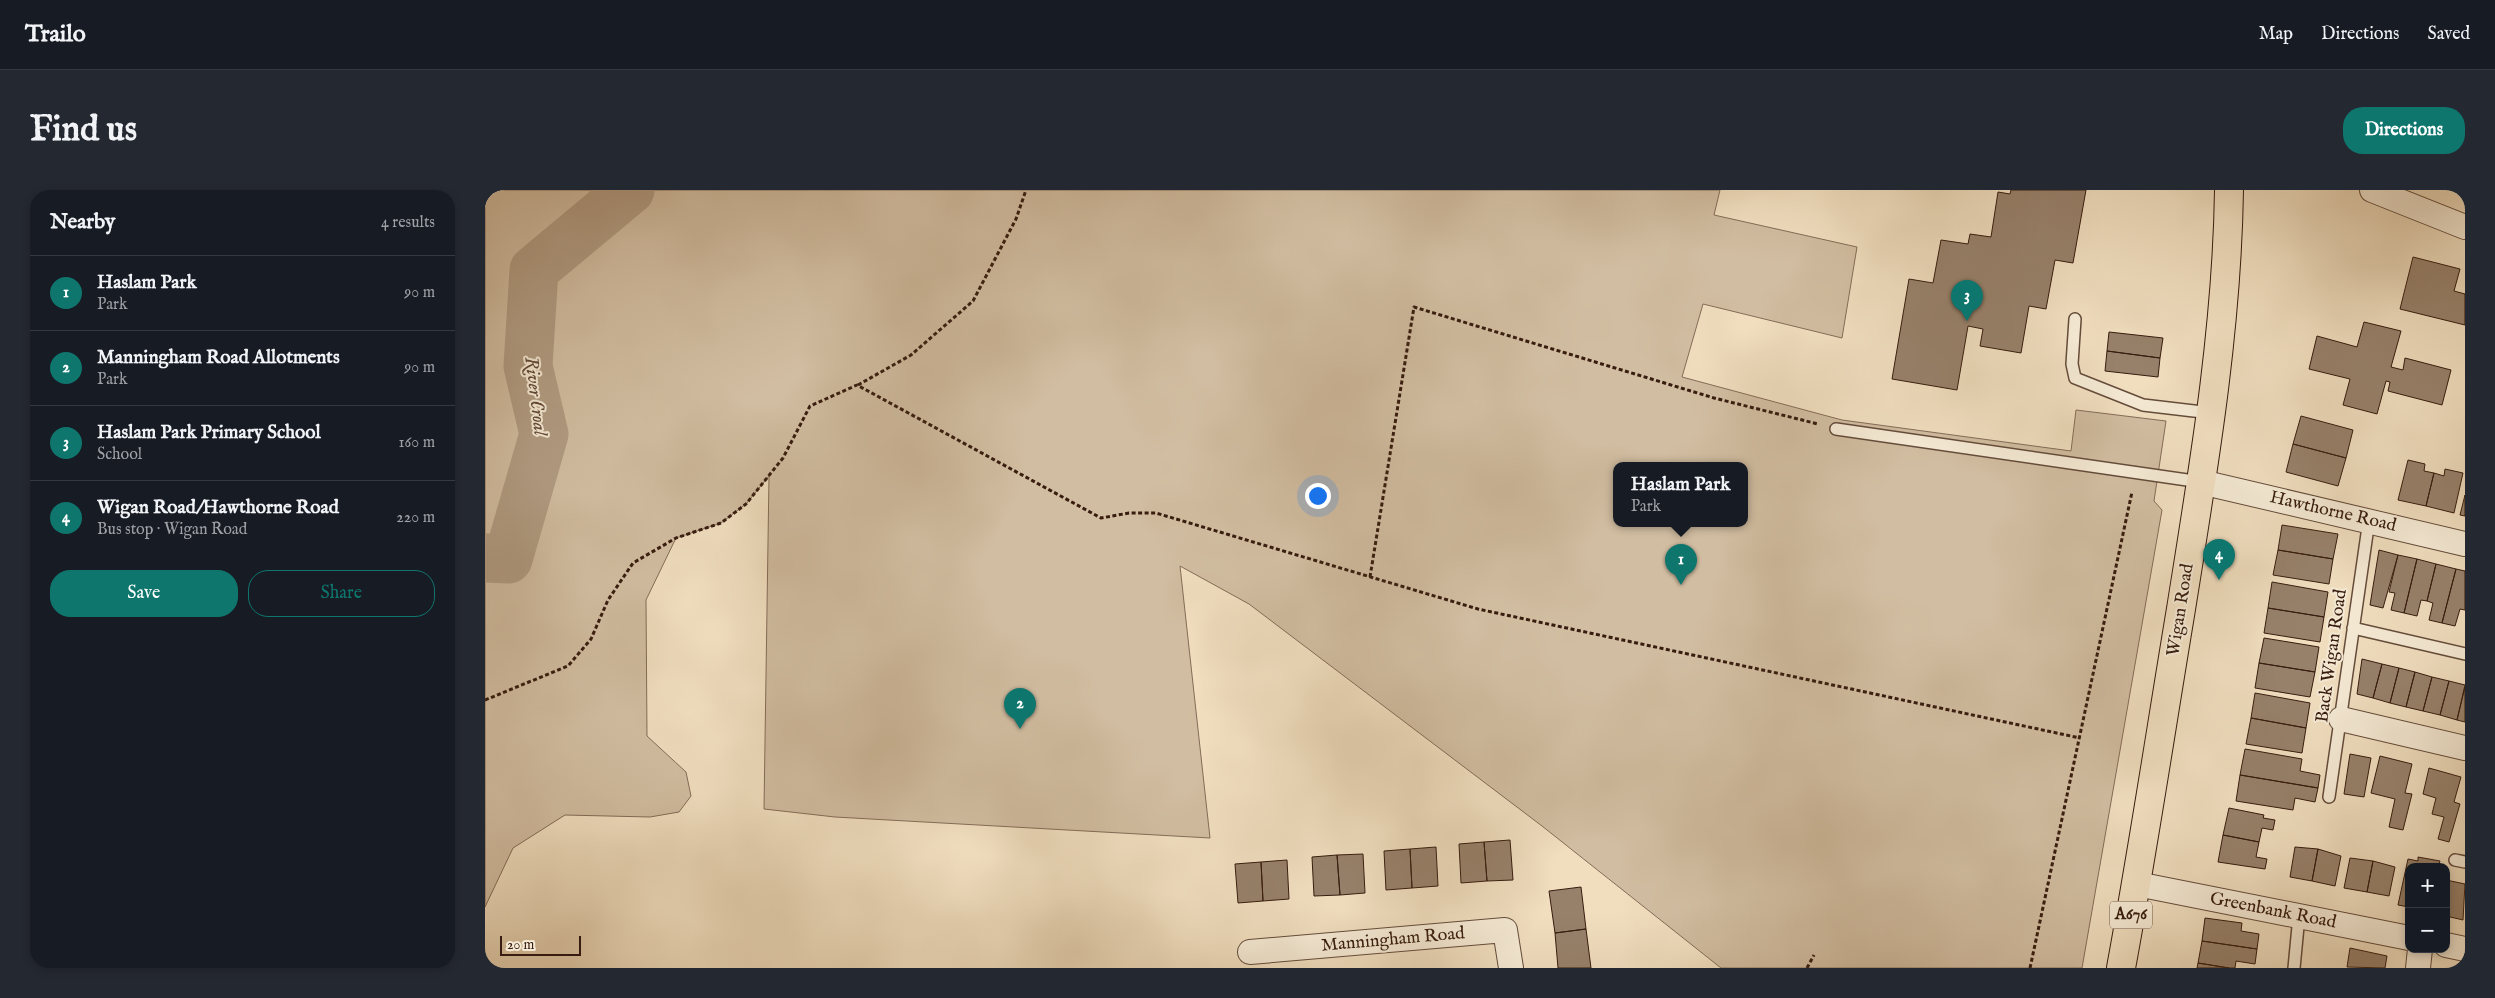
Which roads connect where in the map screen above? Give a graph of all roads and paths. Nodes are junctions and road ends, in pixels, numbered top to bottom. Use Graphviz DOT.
graph roads {
  1 [pos="1026,190"];
  2 [pos="2229,190"];
  3 [pos="2372,190"];
  4 [pos="2465,227"];
  5 [pos="2075,319"];
  6 [pos="857,385"];
  7 [pos="2211,413"];
  8 [pos="1836,429"];
  9 [pos="2136,472"];
  10 [pos="2201,482"];
  11 [pos="2369,520"];
  12 [pos="2465,544"];
  13 [pos="1370,577"];
  14 [pos="2353,628"];
  15 [pos="2465,654"];
  16 [pos="485,700"];
  17 [pos="2341,719"];
  18 [pos="2080,738"];
  19 [pos="2465,748"];
  20 [pos="2329,796"];
  21 [pos="2137,884"];
  22 [pos="2299,916"];
  23 [pos="2405,937"];
  24 [pos="2450,946"];
  25 [pos="2465,949"];
  26 [pos="1250,952"];
  27 [pos="2420,953"];
  28 [pos="1814,955"];
  29 [pos="1511,968"];
  30 [pos="1807,968"];
  31 [pos="2030,968"];
  32 [pos="2121,968"];
  33 [pos="2294,968"];
  34 [pos="2418,968"];
  1 -- 6 [label="path"];
  2 -- 7 [label="main road, Wigan Road / A676"];
  3 -- 4 [label="street"];
  5 -- 7 [label="lane"];
  6 -- 13 [label="path"];
  6 -- 16 [label="path"];
  7 -- 10 [label="main road, Wigan Road / A676"];
  8 -- 9 [label="lane"];
  8 -- 13 [label="path"];
  9 -- 10 [label="lane"];
  9 -- 18 [label="path"];
  10 -- 11 [label="street, Hawthorne Road"];
  10 -- 21 [label="main road, Wigan Road / A676"];
  11 -- 12 [label="street, Hawthorne Road"];
  11 -- 14 [label="lane, Back Wigan Road"];
  13 -- 18 [label="path"];
  14 -- 15 [label="lane"];
  14 -- 17 [label="lane, Back Wigan Road"];
  17 -- 19 [label="street"];
  17 -- 20 [label="lane, Back Wigan Road"];
  18 -- 31 [label="path"];
  21 -- 22 [label="street, Greenbank Road"];
  21 -- 32 [label="main road, Wigan Road / A676"];
  22 -- 23 [label="street, Greenbank Road"];
  22 -- 33 [label="lane"];
  24 -- 25 [label="street"];
  26 -- 29 [label="street, Manningham Road"];
  27 -- 34 [label="street"];
  28 -- 30 [label="path"];
}
